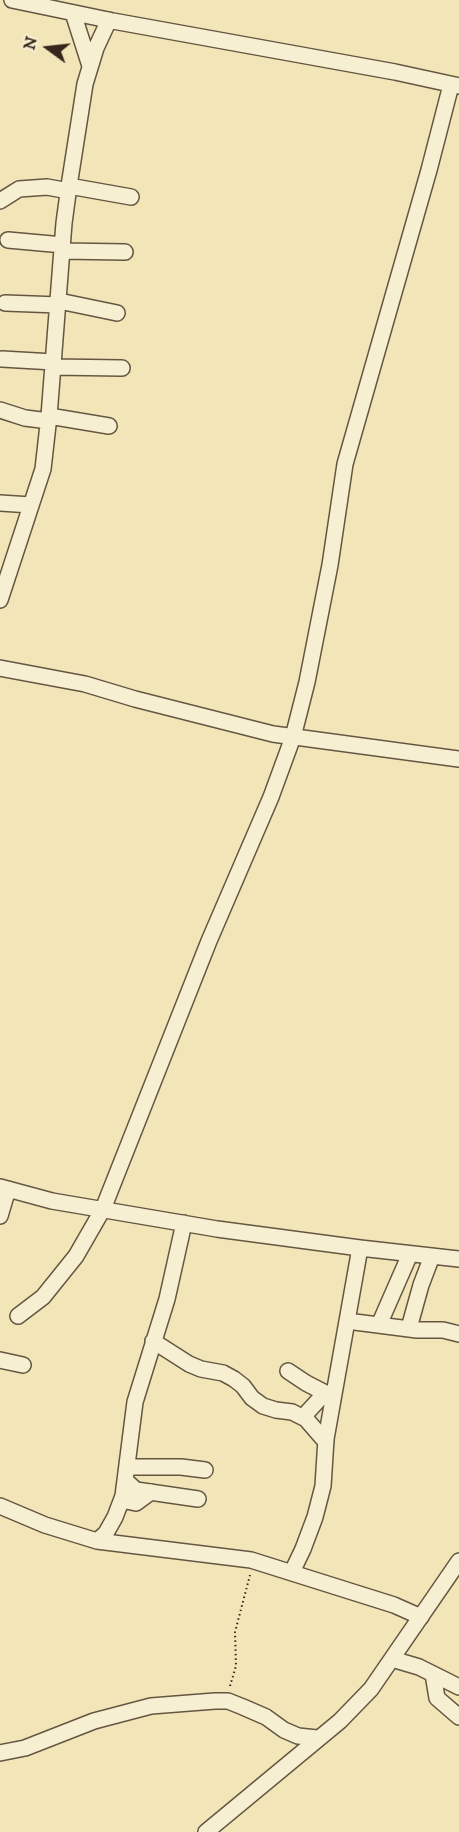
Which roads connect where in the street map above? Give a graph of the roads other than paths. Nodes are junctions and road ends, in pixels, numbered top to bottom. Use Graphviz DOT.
graph roads {
  1 [pos="12,0"];
  2 [pos="73,13"];
  3 [pos="109,20"];
  4 [pos="90,66"];
  5 [pos="455,85"];
  6 [pos="69,189"];
  7 [pos="131,197"];
  8 [pos="0,201"];
  9 [pos="8,240"];
  10 [pos="62,248"];
  11 [pos="125,252"];
  12 [pos="5,303"];
  13 [pos="59,303"];
  14 [pos="117,313"];
  15 [pos="2,359"];
  16 [pos="54,365"];
  17 [pos="122,368"];
  18 [pos="0,410"];
  19 [pos="49,418"];
  20 [pos="109,426"];
  21 [pos="0,503"];
  22 [pos="31,505"];
  23 [pos="0,600"];
  24 [pos="0,668"];
  25 [pos="293,736"];
  26 [pos="459,759"];
  27 [pos="4,1188"];
  28 [pos="103,1209"];
  29 [pos="1,1210"];
  30 [pos="184,1223"];
  31 [pos="360,1248"];
  32 [pos="410,1254"];
  33 [pos="432,1256"];
  34 [pos="459,1259"];
  35 [pos="18,1316"];
  36 [pos="347,1321"];
  37 [pos="379,1325"];
  38 [pos="409,1329"];
  39 [pos="459,1334"];
  40 [pos="153,1341"];
  41 [pos="0,1360"];
  42 [pos="23,1365"];
  43 [pos="288,1371"];
  44 [pos="329,1395"];
  45 [pos="303,1418"];
  46 [pos="326,1442"];
  47 [pos="205,1470"];
  48 [pos="127,1474"];
  49 [pos="151,1492"];
  50 [pos="198,1498"];
  51 [pos="122,1500"];
  52 [pos="0,1506"];
  53 [pos="17,1512"];
  54 [pos="0,1521"];
  55 [pos="97,1541"];
  56 [pos="459,1560"];
  57 [pos="292,1572"];
  58 [pos="421,1617"];
  59 [pos="392,1659"];
  60 [pos="433,1674"];
  61 [pos="459,1687"];
  62 [pos="459,1717"];
  63 [pos="317,1738"];
  64 [pos="0,1753"];
  65 [pos="206,1832"];
  1 -- 2 [label="street"];
  2 -- 3 [label="street"];
  2 -- 4 [label="street"];
  3 -- 4 [label="street"];
  3 -- 5 [label="street"];
  4 -- 6 [label="street"];
  5 -- 25 [label="street"];
  6 -- 7 [label="street"];
  6 -- 8 [label="street"];
  6 -- 10 [label="street"];
  9 -- 10 [label="street"];
  10 -- 11 [label="street"];
  10 -- 13 [label="street"];
  12 -- 13 [label="street"];
  13 -- 14 [label="street"];
  13 -- 16 [label="street"];
  15 -- 16 [label="street"];
  16 -- 17 [label="street"];
  16 -- 19 [label="street"];
  18 -- 19 [label="street"];
  19 -- 20 [label="street"];
  19 -- 22 [label="street"];
  21 -- 22 [label="street"];
  22 -- 23 [label="street"];
  24 -- 25 [label="street"];
  25 -- 26 [label="street"];
  25 -- 28 [label="street"];
  27 -- 28 [label="street"];
  27 -- 29 [label="street"];
  28 -- 30 [label="street"];
  28 -- 35 [label="street"];
  30 -- 31 [label="street"];
  30 -- 40 [label="street"];
  31 -- 32 [label="street"];
  31 -- 36 [label="street"];
  32 -- 33 [label="street"];
  32 -- 37 [label="street"];
  33 -- 34 [label="street"];
  33 -- 38 [label="street"];
  36 -- 37 [label="street"];
  36 -- 44 [label="street"];
  37 -- 38 [label="street"];
  38 -- 39 [label="street"];
  40 -- 45 [label="street"];
  40 -- 48 [label="street"];
  41 -- 42 [label="street"];
  43 -- 44 [label="street"];
  44 -- 45 [label="street"];
  44 -- 46 [label="street"];
  45 -- 46 [label="street"];
  46 -- 57 [label="street"];
  47 -- 48 [label="street"];
  48 -- 49 [label="street"];
  48 -- 51 [label="street"];
  49 -- 50 [label="street"];
  49 -- 51 [label="street"];
  51 -- 55 [label="street"];
  52 -- 53 [label="street"];
  53 -- 54 [label="street"];
  53 -- 55 [label="street"];
  55 -- 57 [label="street"];
  56 -- 58 [label="street"];
  57 -- 58 [label="street"];
  58 -- 59 [label="street"];
  59 -- 60 [label="street"];
  59 -- 63 [label="street"];
  60 -- 61 [label="street"];
  60 -- 62 [label="street"];
  63 -- 64 [label="street"];
  63 -- 65 [label="street"];
}
